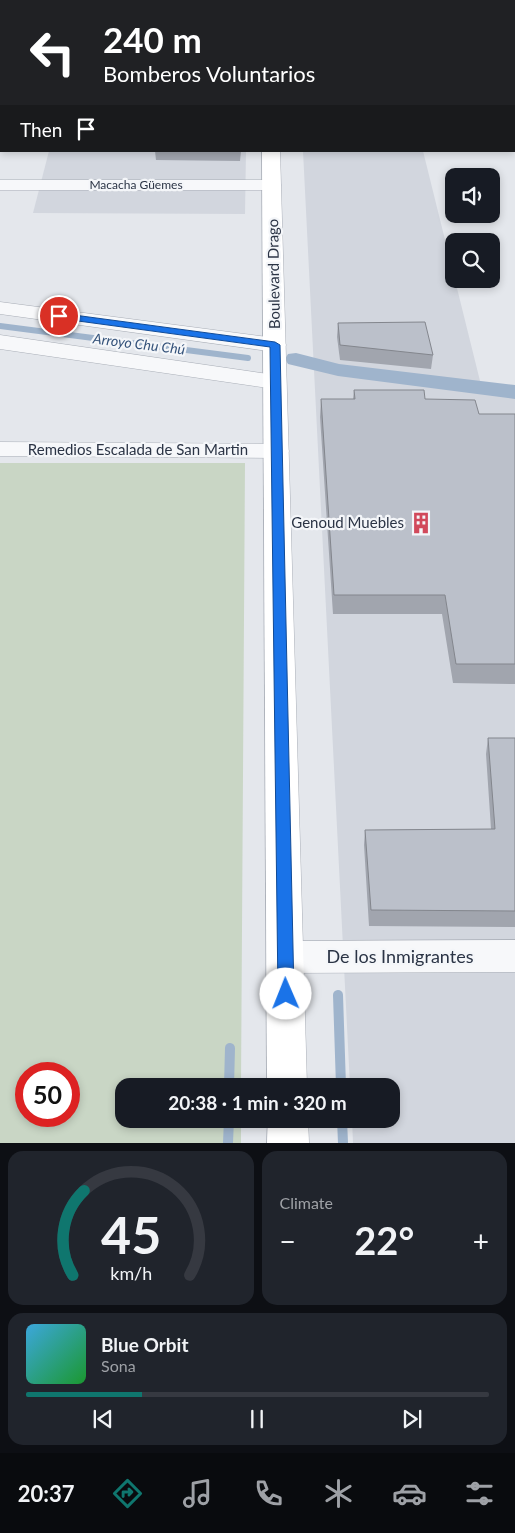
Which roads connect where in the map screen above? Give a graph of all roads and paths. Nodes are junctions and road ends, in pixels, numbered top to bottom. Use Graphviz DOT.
graph roads {
  1 [pos="271,152"];
  2 [pos="0,185"];
  3 [pos="272,185"];
  4 [pos="0,308"];
  5 [pos="0,342"];
  6 [pos="275,347"];
  7 [pos="275,376"];
  8 [pos="0,449"];
  9 [pos="277,451"];
  10 [pos="515,956"];
  11 [pos="286,957"];
  12 [pos="287,1078"];
  13 [pos="288,1128"];
  14 [pos="288,1143"];
  1 -- 3 [label="main road, Boulevard Drago"];
  2 -- 3 [label="street, Macacha Güemes"];
  3 -- 6 [label="main road, Boulevard Drago"];
  4 -- 6 [label="street"];
  5 -- 7 [label="street"];
  6 -- 7 [label="main road, Boulevard Drago"];
  7 -- 9 [label="main road, Boulevard Drago"];
  8 -- 9 [label="street, Remedios Escalada de San Martin"];
  9 -- 11 [label="main road, Boulevard Drago"];
  10 -- 11 [label="street, De los Inmigrantes"];
  11 -- 12 [label="main road, Boulevard Drago"];
  13 -- 14 [label="main road"];
}
